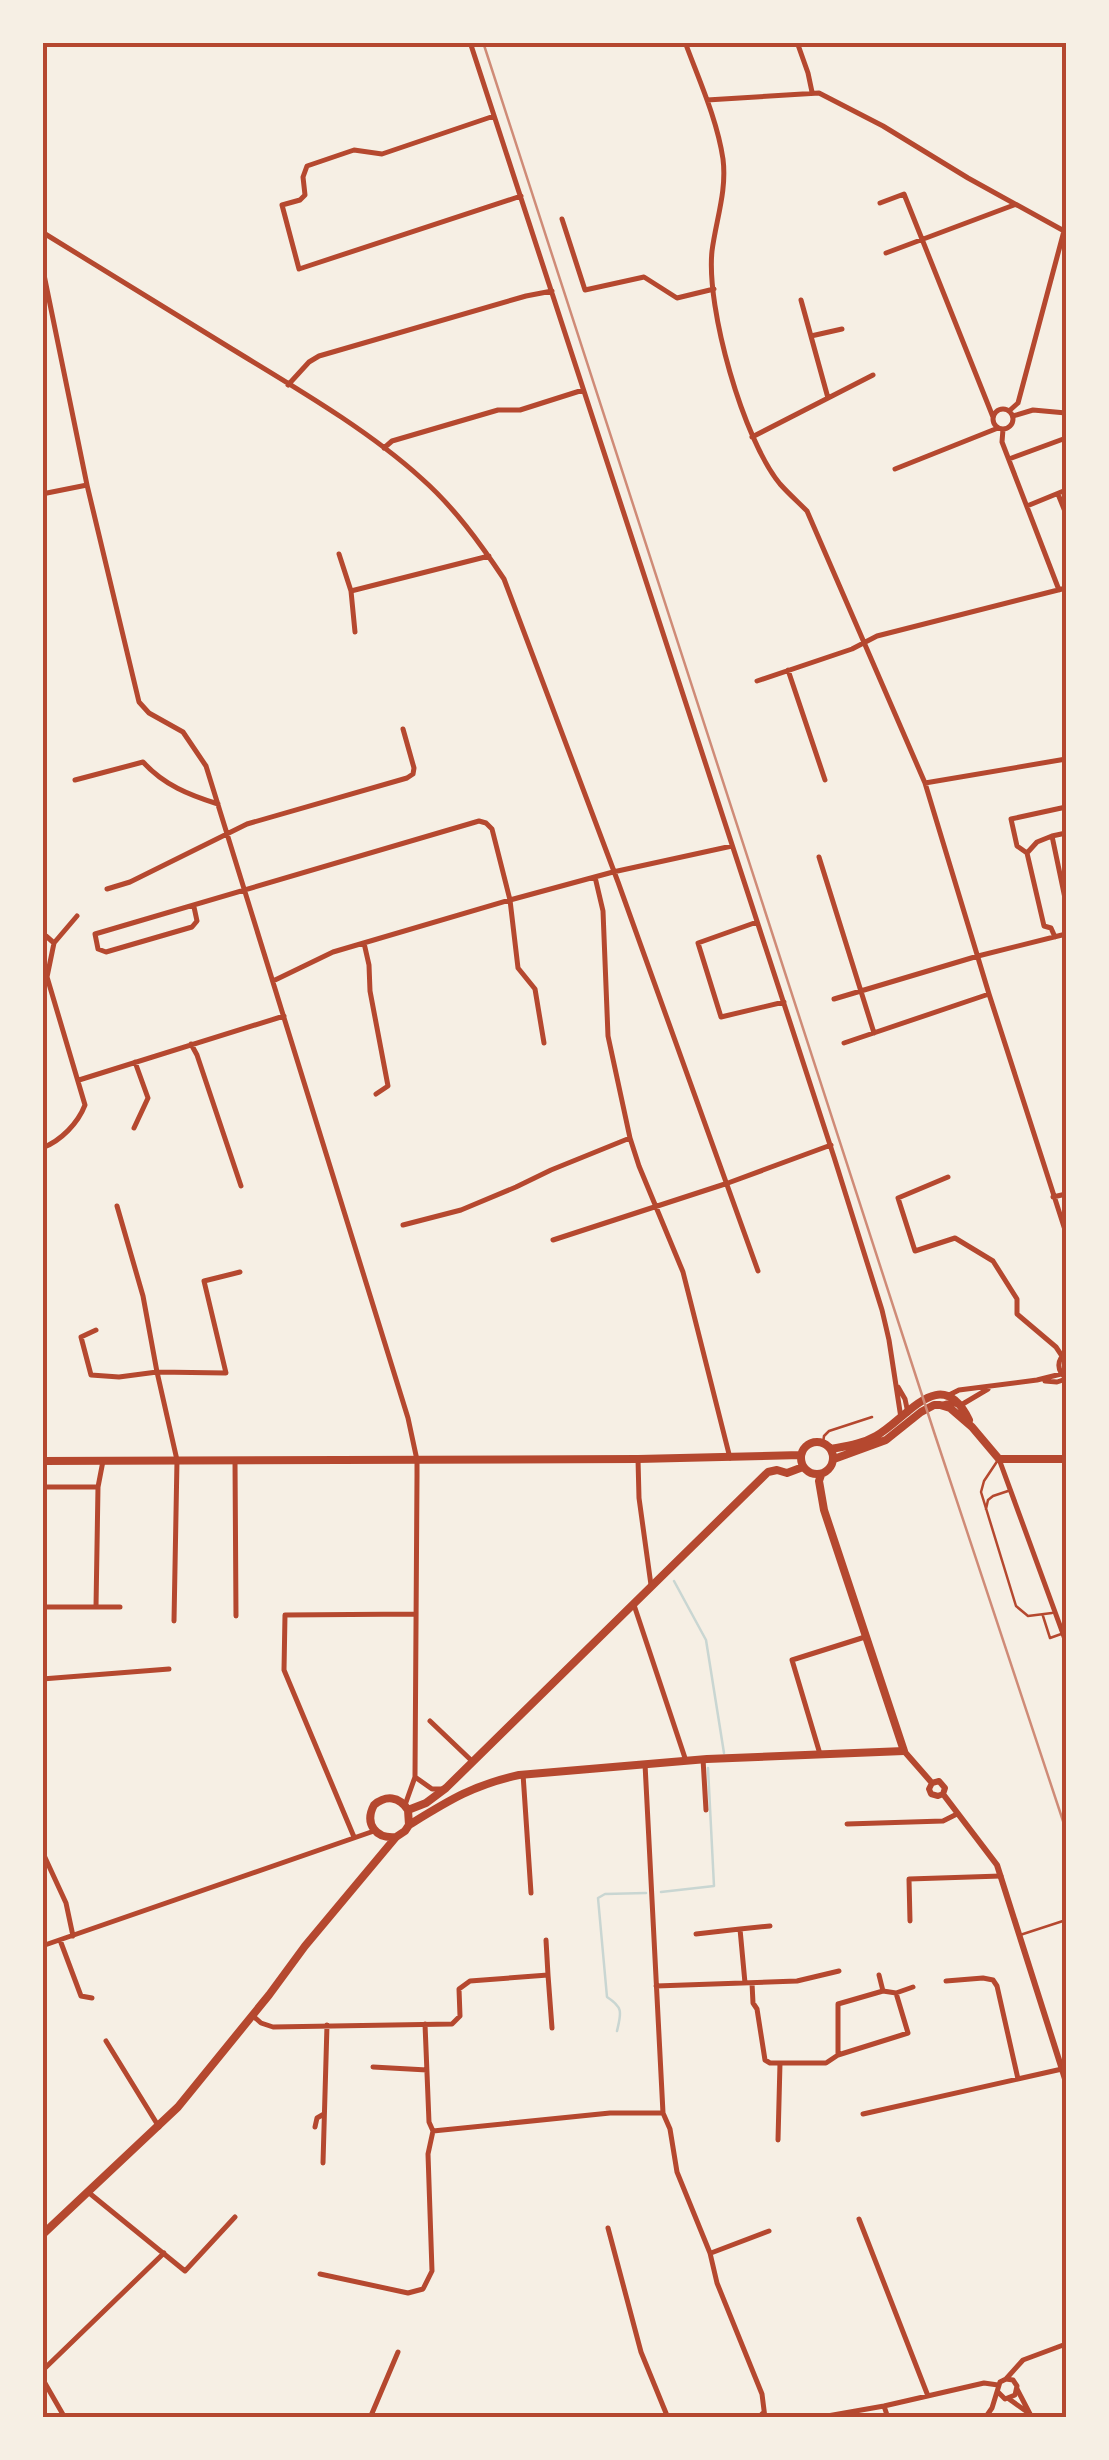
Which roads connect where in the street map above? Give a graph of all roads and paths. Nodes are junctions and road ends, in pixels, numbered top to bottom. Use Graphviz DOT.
graph roads {
  1 [pos="470,42"];
  2 [pos="685,42"];
  3 [pos="797,42"];
  4 [pos="812,92"];
  5 [pos="707,100"];
  6 [pos="494,116"];
  7 [pos="521,196"];
  8 [pos="880,203"];
  9 [pos="1016,204"];
  10 [pos="562,219"];
  11 [pos="42,232"];
  12 [pos="1066,232"];
  13 [pos="923,239"];
  14 [pos="886,253"];
  15 [pos="42,266"];
  16 [pos="714,289"];
  17 [pos="552,291"];
  18 [pos="801,300"];
  19 [pos="842,329"];
  20 [pos="811,336"];
  21 [pos="873,376"];
  22 [pos="288,385"];
  23 [pos="583,390"];
  24 [pos="828,398"];
  25 [pos="1011,413"];
  26 [pos="1066,413"];
  27 [pos="992,417"];
  28 [pos="1000,428"];
  29 [pos="752,438"];
  30 [pos="1066,438"];
  31 [pos="384,448"];
  32 [pos="1009,460"];
  33 [pos="895,470"];
  34 [pos="87,485"];
  35 [pos="1066,490"];
  36 [pos="42,494"];
  37 [pos="1058,494"];
  38 [pos="1027,506"];
  39 [pos="1066,514"];
  40 [pos="339,554"];
  41 [pos="488,556"];
  42 [pos="1063,589"];
  43 [pos="351,591"];
  44 [pos="355,632"];
  45 [pos="865,640"];
  46 [pos="788,670"];
  47 [pos="756,681"];
  48 [pos="404,729"];
  49 [pos="1066,759"];
  50 [pos="75,780"];
  51 [pos="825,780"];
  52 [pos="925,783"];
  53 [pos="218,804"];
  54 [pos="1066,806"];
  55 [pos="1066,833"];
  56 [pos="228,834"];
  57 [pos="1052,836"];
  58 [pos="732,846"];
  59 [pos="1026,852"];
  60 [pos="820,857"];
  61 [pos="612,872"];
  62 [pos="595,877"];
  63 [pos="107,889"];
  64 [pos="246,892"];
  65 [pos="510,900"];
  66 [pos="1066,903"];
  67 [pos="194,907"];
  68 [pos="77,916"];
  69 [pos="758,922"];
  70 [pos="1066,934"];
  71 [pos="42,937"];
  72 [pos="1055,937"];
  73 [pos="54,943"];
  74 [pos="364,943"];
  75 [pos="978,956"];
  76 [pos="44,978"];
  77 [pos="273,981"];
  78 [pos="861,990"];
  79 [pos="990,994"];
  80 [pos="834,999"];
  81 [pos="784,1002"];
  82 [pos="284,1016"];
  83 [pos="874,1033"];
  84 [pos="544,1043"];
  85 [pos="844,1043"];
  86 [pos="192,1044"];
  87 [pos="135,1062"];
  88 [pos="79,1080"];
  89 [pos="376,1094"];
  90 [pos="134,1128"];
  91 [pos="630,1138"];
  92 [pos="830,1145"];
  93 [pos="42,1148"];
  94 [pos="948,1177"];
  95 [pos="728,1183"];
  96 [pos="241,1186"];
  97 [pos="1066,1194"];
  98 [pos="1053,1197"];
  99 [pos="117,1206"];
  100 [pos="657,1207"];
  101 [pos="404,1225"];
  102 [pos="1066,1234"];
  103 [pos="553,1240"];
  104 [pos="758,1271"];
  105 [pos="240,1272"];
  106 [pos="96,1330"];
  107 [pos="1064,1354"];
  108 [pos="158,1372"];
  109 [pos="1065,1377"];
  110 [pos="896,1384"];
  111 [pos="996,1386"];
  112 [pos="947,1396"];
  113 [pos="940,1405"];
  114 [pos="962,1405"];
  115 [pos="908,1411"];
  116 [pos="872,1417"];
  117 [pos="904,1420"];
  118 [pos="972,1428"];
  119 [pos="822,1443"];
  120 [pos="831,1449"];
  121 [pos="801,1455"];
  122 [pos="730,1458"];
  123 [pos="999,1458"];
  124 [pos="1066,1458"];
  125 [pos="638,1459"];
  126 [pos="834,1459"];
  127 [pos="102,1460"];
  128 [pos="177,1460"];
  129 [pos="235,1460"];
  130 [pos="417,1460"];
  131 [pos="42,1461"];
  132 [pos="803,1467"];
  133 [pos="821,1474"];
  134 [pos="42,1487"];
  135 [pos="98,1487"];
  136 [pos="1010,1490"];
  137 [pos="986,1511"];
  138 [pos="651,1586"];
  139 [pos="633,1602"];
  140 [pos="96,1607"];
  141 [pos="120,1607"];
  142 [pos="42,1608"];
  143 [pos="1056,1613"];
  144 [pos="416,1614"];
  145 [pos="1042,1614"];
  146 [pos="236,1616"];
  147 [pos="174,1621"];
  148 [pos="1063,1621"];
  149 [pos="1064,1633"];
  150 [pos="866,1637"];
  151 [pos="1066,1642"];
  152 [pos="169,1669"];
  153 [pos="42,1678"];
  154 [pos="430,1722"];
  155 [pos="904,1752"];
  156 [pos="820,1754"];
  157 [pos="703,1760"];
  158 [pos="686,1761"];
  159 [pos="646,1764"];
  160 [pos="472,1774"];
  161 [pos="523,1774"];
  162 [pos="414,1781"];
  163 [pos="446,1788"];
  164 [pos="392,1798"];
  165 [pos="407,1807"];
  166 [pos="706,1810"];
  167 [pos="958,1813"];
  168 [pos="369,1818"];
  169 [pos="847,1824"];
  170 [pos="409,1825"];
  171 [pos="378,1834"];
  172 [pos="354,1836"];
  173 [pos="396,1837"];
  174 [pos="42,1851"];
  175 [pos="384,1852"];
  176 [pos="1001,1876"];
  177 [pos="531,1893"];
  178 [pos="1066,1920"];
  179 [pos="910,1921"];
  180 [pos="770,1926"];
  181 [pos="740,1929"];
  182 [pos="696,1934"];
  183 [pos="1020,1935"];
  184 [pos="73,1936"];
  185 [pos="60,1940"];
  186 [pos="546,1940"];
  187 [pos="42,1946"];
  188 [pos="838,1971"];
  189 [pos="548,1975"];
  190 [pos="879,1975"];
  191 [pos="946,1981"];
  192 [pos="748,1983"];
  193 [pos="656,1986"];
  194 [pos="913,1987"];
  195 [pos="882,1991"];
  196 [pos="896,1992"];
  197 [pos="92,1998"];
  198 [pos="252,2015"];
  199 [pos="426,2024"];
  200 [pos="327,2025"];
  201 [pos="552,2028"];
  202 [pos="106,2041"];
  203 [pos="838,2056"];
  204 [pos="780,2063"];
  205 [pos="374,2067"];
  206 [pos="1062,2068"];
  207 [pos="427,2070"];
  208 [pos="1018,2079"];
  209 [pos="1066,2082"];
  210 [pos="663,2113"];
  211 [pos="324,2114"];
  212 [pos="864,2114"];
  213 [pos="159,2127"];
  214 [pos="315,2127"];
  215 [pos="433,2130"];
  216 [pos="778,2140"];
  217 [pos="322,2163"];
  218 [pos="88,2192"];
  219 [pos="235,2217"];
  220 [pos="859,2219"];
  221 [pos="608,2228"];
  222 [pos="769,2231"];
  223 [pos="42,2235"];
  224 [pos="164,2253"];
  225 [pos="710,2253"];
  226 [pos="320,2274"];
  227 [pos="1066,2344"];
  228 [pos="398,2352"];
  229 [pos="1019,2365"];
  230 [pos="42,2374"];
  231 [pos="1006,2379"];
  232 [pos="1016,2386"];
  233 [pos="998,2388"];
  234 [pos="928,2396"];
  235 [pos="1007,2398"];
  236 [pos="884,2406"];
  237 [pos="992,2408"];
  238 [pos="764,2416"];
  239 [pos="1030,2416"];
  240 [pos="65,2418"];
  241 [pos="370,2418"];
  242 [pos="668,2418"];
  243 [pos="816,2418"];
  244 [pos="888,2418"];
  245 [pos="985,2418"];
  1 -- 6 [label="street"];
  2 -- 5 [label="street"];
  3 -- 4 [label="street"];
  4 -- 5 [label="street"];
  4 -- 9 [label="street"];
  5 -- 16 [label="street"];
  6 -- 7 [label="street"];
  6 -- 7 [label="street"];
  7 -- 17 [label="street"];
  8 -- 13 [label="street"];
  9 -- 12 [label="street"];
  9 -- 13 [label="street"];
  10 -- 16 [label="street"];
  11 -- 22 [label="street"];
  12 -- 25 [label="street"];
  13 -- 14 [label="street"];
  13 -- 27 [label="street"];
  15 -- 34 [label="street"];
  16 -- 29 [label="street"];
  17 -- 22 [label="street"];
  17 -- 23 [label="street"];
  18 -- 20 [label="street"];
  19 -- 20 [label="street"];
  20 -- 24 [label="street"];
  21 -- 24 [label="street"];
  22 -- 31 [label="street"];
  23 -- 31 [label="street"];
  23 -- 58 [label="street"];
  24 -- 29 [label="street"];
  25 -- 26 [label="street"];
  25 -- 27 [label="street"];
  25 -- 28 [label="street"];
  27 -- 28 [label="street"];
  28 -- 32 [label="street"];
  28 -- 33 [label="street"];
  29 -- 45 [label="street"];
  30 -- 32 [label="street"];
  31 -- 41 [label="street"];
  32 -- 38 [label="street"];
  34 -- 36 [label="street"];
  34 -- 53 [label="street"];
  35 -- 37 [label="street"];
  37 -- 38 [label="street"];
  37 -- 39 [label="street"];
  38 -- 42 [label="street"];
  40 -- 43 [label="street"];
  41 -- 43 [label="street"];
  41 -- 61 [label="street"];
  42 -- 45 [label="street"];
  43 -- 44 [label="street"];
  45 -- 46 [label="street"];
  45 -- 52 [label="street"];
  46 -- 47 [label="street"];
  46 -- 51 [label="street"];
  48 -- 56 [label="street"];
  49 -- 52 [label="street"];
  50 -- 53 [label="street"];
  52 -- 75 [label="street"];
  53 -- 56 [label="street"];
  54 -- 59 [label="street"];
  55 -- 57 [label="street"];
  56 -- 63 [label="street"];
  56 -- 64 [label="street"];
  57 -- 59 [label="street"];
  57 -- 66 [label="street"];
  58 -- 61 [label="street"];
  58 -- 69 [label="street"];
  59 -- 72 [label="street"];
  60 -- 78 [label="street"];
  61 -- 62 [label="street"];
  61 -- 95 [label="street"];
  62 -- 65 [label="street"];
  62 -- 91 [label="street"];
  64 -- 65 [label="street"];
  64 -- 67 [label="street"];
  64 -- 77 [label="street"];
  65 -- 74 [label="street"];
  65 -- 84 [label="street"];
  67 -- 67 [label="street"];
  68 -- 73 [label="street"];
  69 -- 81 [label="street"];
  69 -- 81 [label="street"];
  70 -- 72 [label="street"];
  71 -- 73 [label="street"];
  72 -- 75 [label="street"];
  73 -- 76 [label="street"];
  74 -- 77 [label="street"];
  74 -- 89 [label="street"];
  75 -- 78 [label="street"];
  75 -- 79 [label="street"];
  76 -- 88 [label="street"];
  77 -- 82 [label="street"];
  78 -- 80 [label="street"];
  78 -- 83 [label="street"];
  79 -- 83 [label="street"];
  79 -- 98 [label="street"];
  81 -- 92 [label="street"];
  82 -- 86 [label="street"];
  82 -- 130 [label="street"];
  83 -- 85 [label="street"];
  86 -- 87 [label="street"];
  86 -- 96 [label="street"];
  87 -- 88 [label="street"];
  87 -- 90 [label="street"];
  88 -- 93 [label="street"];
  91 -- 100 [label="street"];
  91 -- 101 [label="street"];
  92 -- 95 [label="street"];
  92 -- 110 [label="street"];
  94 -- 107 [label="street"];
  95 -- 100 [label="street"];
  95 -- 104 [label="street"];
  97 -- 98 [label="street"];
  98 -- 102 [label="street"];
  99 -- 108 [label="street"];
  100 -- 103 [label="street"];
  100 -- 122 [label="street"];
  105 -- 108 [label="street"];
  106 -- 108 [label="street"];
  107 -- 109 [label="street"];
  108 -- 128 [label="street"];
  109 -- 111 [label="street"];
  110 -- 115 [label="street"];
  110 -- 117 [label="street"];
  111 -- 112 [label="street"];
  111 -- 114 [label="street"];
  112 -- 114 [label="main road"];
  112 -- 115 [label="main road"];
  113 -- 114 [label="street"];
  113 -- 117 [label="main road"];
  113 -- 118 [label="main road"];
  114 -- 118 [label="main road"];
  115 -- 117 [label="main road"];
  116 -- 119 [label="lane"];
  117 -- 120 [label="main road"];
  117 -- 126 [label="main road"];
  118 -- 123 [label="main road"];
  119 -- 120 [label="main road"];
  119 -- 121 [label="main road"];
  120 -- 126 [label="main road"];
  121 -- 122 [label="main road"];
  121 -- 132 [label="main road"];
  122 -- 125 [label="main road"];
  123 -- 124 [label="main road"];
  123 -- 136 [label="street"];
  123 -- 137 [label="lane"];
  125 -- 130 [label="main road"];
  125 -- 138 [label="street"];
  126 -- 133 [label="main road"];
  127 -- 128 [label="main road"];
  127 -- 131 [label="main road"];
  127 -- 135 [label="street"];
  128 -- 129 [label="main road"];
  128 -- 147 [label="street"];
  129 -- 130 [label="main road"];
  129 -- 146 [label="street"];
  130 -- 144 [label="street"];
  132 -- 133 [label="main road"];
  132 -- 138 [label="main road"];
  133 -- 150 [label="main road"];
  134 -- 135 [label="street"];
  135 -- 140 [label="street"];
  136 -- 137 [label="lane"];
  136 -- 143 [label="street"];
  137 -- 145 [label="lane"];
  138 -- 139 [label="main road"];
  139 -- 158 [label="street"];
  139 -- 160 [label="main road"];
  140 -- 141 [label="street"];
  140 -- 142 [label="street"];
  143 -- 145 [label="lane"];
  143 -- 148 [label="street"];
  144 -- 162 [label="street"];
  144 -- 172 [label="street"];
  145 -- 149 [label="lane"];
  148 -- 149 [label="street"];
  149 -- 151 [label="street"];
  150 -- 155 [label="main road"];
  150 -- 156 [label="street"];
  152 -- 153 [label="street"];
  154 -- 160 [label="street"];
  155 -- 156 [label="main road"];
  155 -- 167 [label="main road"];
  156 -- 157 [label="main road"];
  157 -- 158 [label="main road"];
  157 -- 166 [label="street"];
  158 -- 159 [label="main road"];
  159 -- 161 [label="main road"];
  159 -- 193 [label="street"];
  160 -- 161 [label="main road"];
  160 -- 163 [label="main road"];
  160 -- 170 [label="main road"];
  161 -- 177 [label="street"];
  162 -- 163 [label="street"];
  162 -- 164 [label="street"];
  162 -- 165 [label="street"];
  163 -- 165 [label="main road"];
  164 -- 165 [label="main road"];
  164 -- 168 [label="main road"];
  165 -- 170 [label="main road"];
  167 -- 169 [label="street"];
  167 -- 176 [label="main road"];
  168 -- 171 [label="main road"];
  168 -- 172 [label="street"];
  170 -- 173 [label="main road"];
  171 -- 172 [label="street"];
  171 -- 173 [label="main road"];
  171 -- 175 [label="main road"];
  172 -- 184 [label="street"];
  173 -- 175 [label="main road"];
  174 -- 184 [label="street"];
  175 -- 198 [label="main road"];
  176 -- 179 [label="street"];
  176 -- 183 [label="main road"];
  178 -- 183 [label="lane"];
  180 -- 181 [label="street"];
  181 -- 182 [label="street"];
  181 -- 192 [label="street"];
  183 -- 206 [label="main road"];
  184 -- 185 [label="street"];
  185 -- 187 [label="street"];
  185 -- 197 [label="street"];
  186 -- 189 [label="street"];
  188 -- 192 [label="street"];
  189 -- 199 [label="street"];
  189 -- 201 [label="street"];
  190 -- 195 [label="street"];
  191 -- 208 [label="street"];
  192 -- 193 [label="street"];
  192 -- 204 [label="street"];
  193 -- 210 [label="street"];
  194 -- 196 [label="street"];
  195 -- 196 [label="street"];
  195 -- 203 [label="street"];
  196 -- 203 [label="street"];
  198 -- 200 [label="street"];
  198 -- 213 [label="main road"];
  199 -- 200 [label="street"];
  199 -- 207 [label="street"];
  200 -- 211 [label="street"];
  202 -- 213 [label="street"];
  203 -- 204 [label="street"];
  204 -- 216 [label="street"];
  205 -- 207 [label="street"];
  206 -- 208 [label="street"];
  206 -- 209 [label="main road"];
  207 -- 215 [label="street"];
  208 -- 212 [label="street"];
  210 -- 215 [label="street"];
  210 -- 225 [label="street"];
  211 -- 214 [label="street"];
  211 -- 217 [label="street"];
  213 -- 218 [label="main road"];
  215 -- 226 [label="street"];
  218 -- 223 [label="main road"];
  218 -- 224 [label="street"];
  219 -- 224 [label="street"];
  220 -- 234 [label="street"];
  221 -- 242 [label="street"];
  222 -- 225 [label="street"];
  224 -- 230 [label="street"];
  225 -- 238 [label="street"];
  227 -- 229 [label="street"];
  228 -- 241 [label="street"];
  229 -- 231 [label="street"];
  229 -- 232 [label="street"];
  230 -- 240 [label="street"];
  231 -- 232 [label="street"];
  231 -- 233 [label="street"];
  232 -- 235 [label="street"];
  232 -- 239 [label="street"];
  233 -- 234 [label="street"];
  233 -- 235 [label="street"];
  233 -- 237 [label="street"];
  234 -- 236 [label="street"];
  235 -- 237 [label="street"];
  235 -- 239 [label="street"];
  236 -- 243 [label="street"];
  236 -- 244 [label="street"];
  237 -- 245 [label="street"];
}
